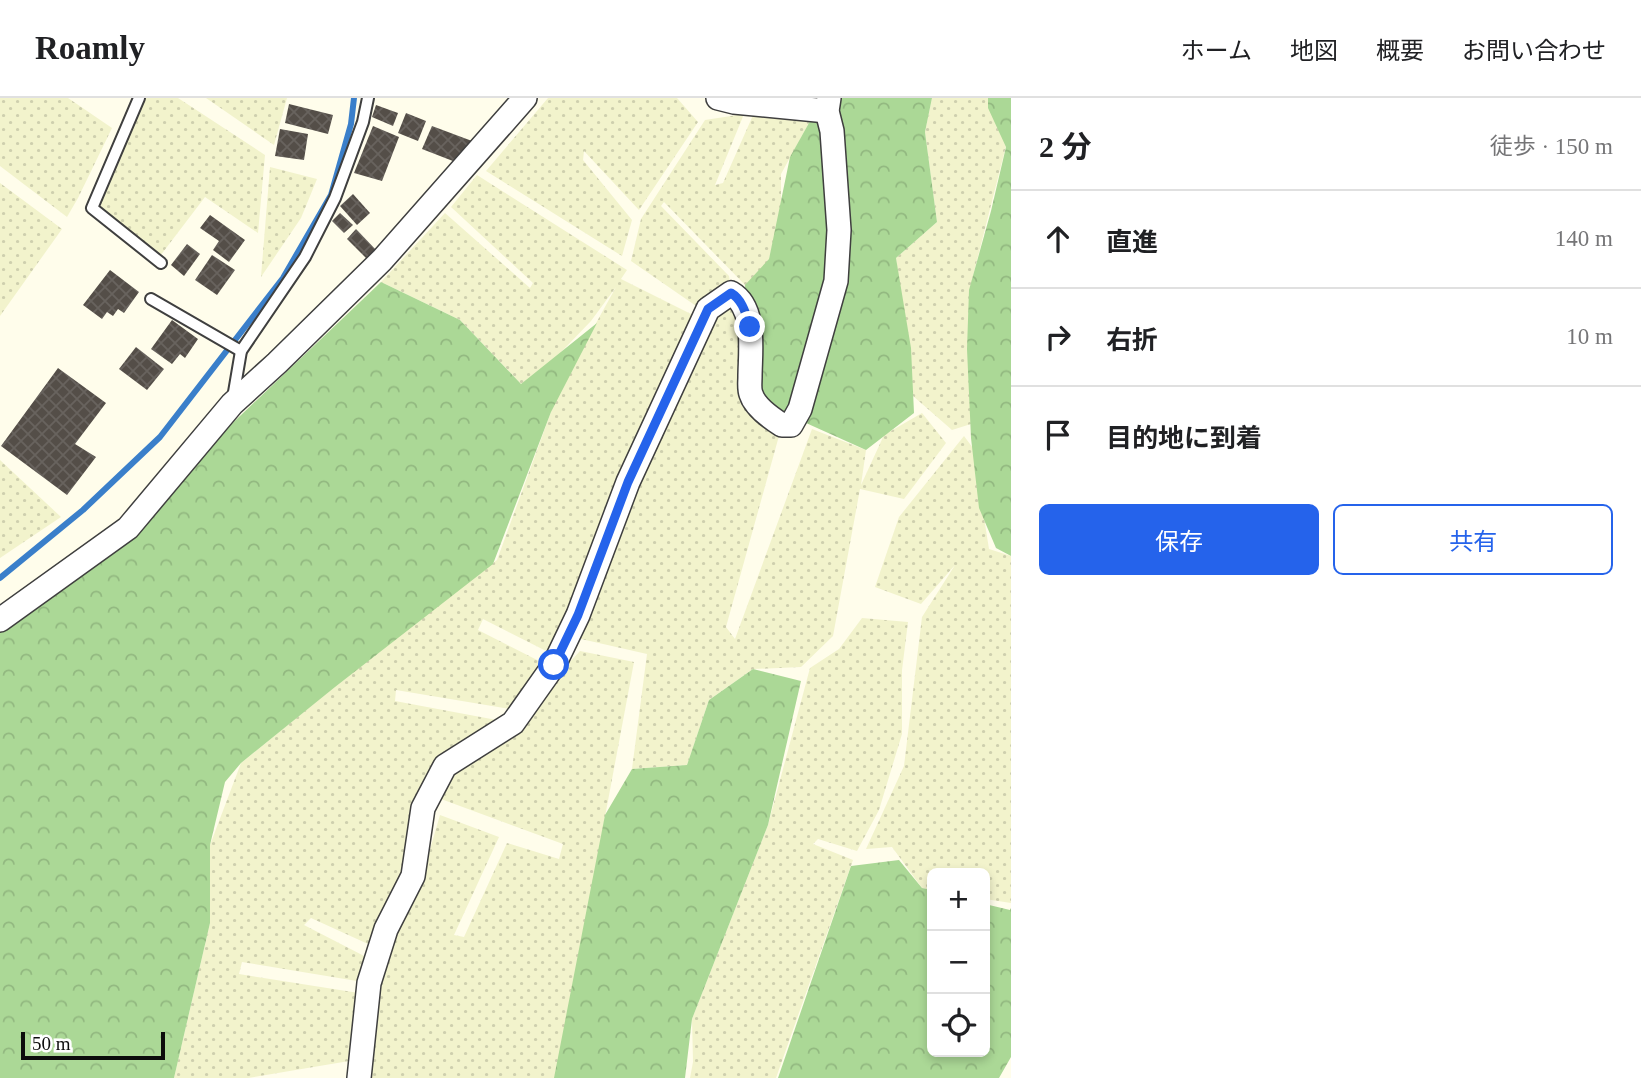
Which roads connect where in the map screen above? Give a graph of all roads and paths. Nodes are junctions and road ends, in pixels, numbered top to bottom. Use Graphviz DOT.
graph roads {
  1 [pos="139,98"];
  2 [pos="368,98"];
  3 [pos="525,98"];
  4 [pos="718,98"];
  5 [pos="828,104"];
  6 [pos="161,263"];
  7 [pos="151,299"];
  8 [pos="240,350"];
  9 [pos="232,404"];
  10 [pos="0,620"];
  11 [pos="359,1078"];
  1 -- 6 [label="lane"];
  2 -- 8 [label="lane"];
  3 -- 9 [label="street"];
  4 -- 5 [label="street"];
  5 -- 11 [label="street"];
  7 -- 8 [label="lane"];
  8 -- 9 [label="lane"];
  9 -- 10 [label="street"];
}
